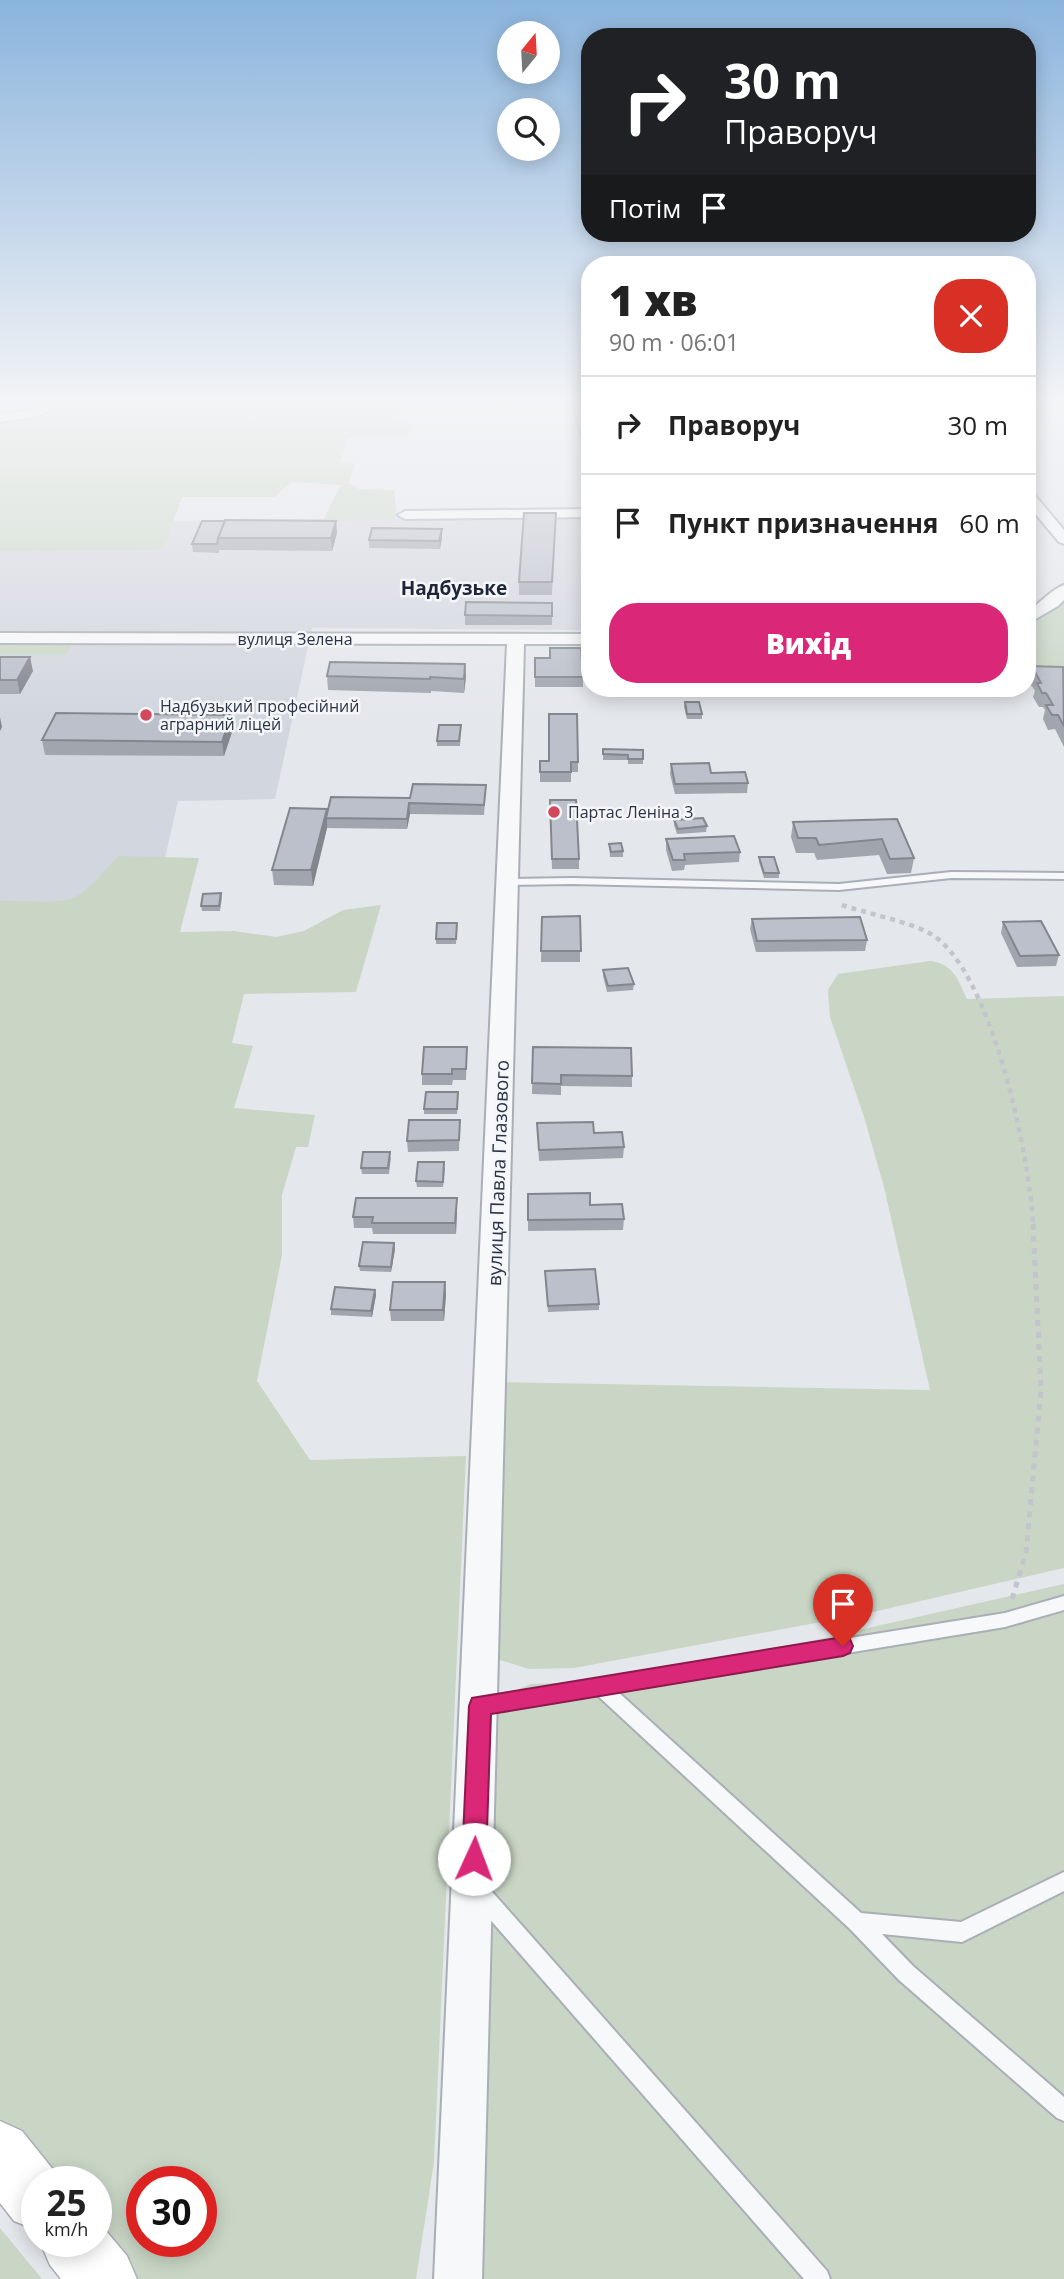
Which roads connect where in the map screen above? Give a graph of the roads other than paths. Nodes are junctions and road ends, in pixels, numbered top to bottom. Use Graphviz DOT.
graph roads {
  1 [pos="1036,506"];
  2 [pos="581,513"];
  3 [pos="405,515"];
  4 [pos="1064,539"];
  5 [pos="1064,590"];
  6 [pos="1058,603"];
  7 [pos="1036,614"];
  8 [pos="0,638"];
  9 [pos="581,639"];
  10 [pos="516,640"];
  11 [pos="1064,876"];
  12 [pos="508,882"];
  13 [pos="1064,1603"];
  14 [pos="599,1686"];
  15 [pos="480,1706"];
  16 [pos="1064,1881"];
  17 [pos="473,1884"];
  18 [pos="857,1922"];
  19 [pos="1064,2111"];
  20 [pos="0,2153"];
  21 [pos="21,2178"];
  22 [pos="86,2257"];
  23 [pos="104,2279"];
  24 [pos="458,2279"];
  25 [pos="819,2279"];
  1 -- 4 [label="street"];
  2 -- 3 [label="street"];
  5 -- 6 [label="street"];
  6 -- 7 [label="street"];
  8 -- 10 [label="street, вулиця Зелена"];
  9 -- 10 [label="street, вулиця Зелена"];
  10 -- 12 [label="street, вулиця Павла Глазового"];
  11 -- 12 [label="lane"];
  12 -- 15 [label="street, вулиця Павла Глазового"];
  13 -- 14 [label="lane"];
  14 -- 15 [label="lane"];
  14 -- 18 [label="lane"];
  15 -- 17 [label="street, вулиця Павла Глазового"];
  16 -- 18 [label="lane"];
  17 -- 24 [label="street, вулиця Павла Глазового"];
  17 -- 25 [label="lane"];
  18 -- 19 [label="lane"];
  20 -- 21 [label="main road"];
  22 -- 23 [label="main road"];
}
